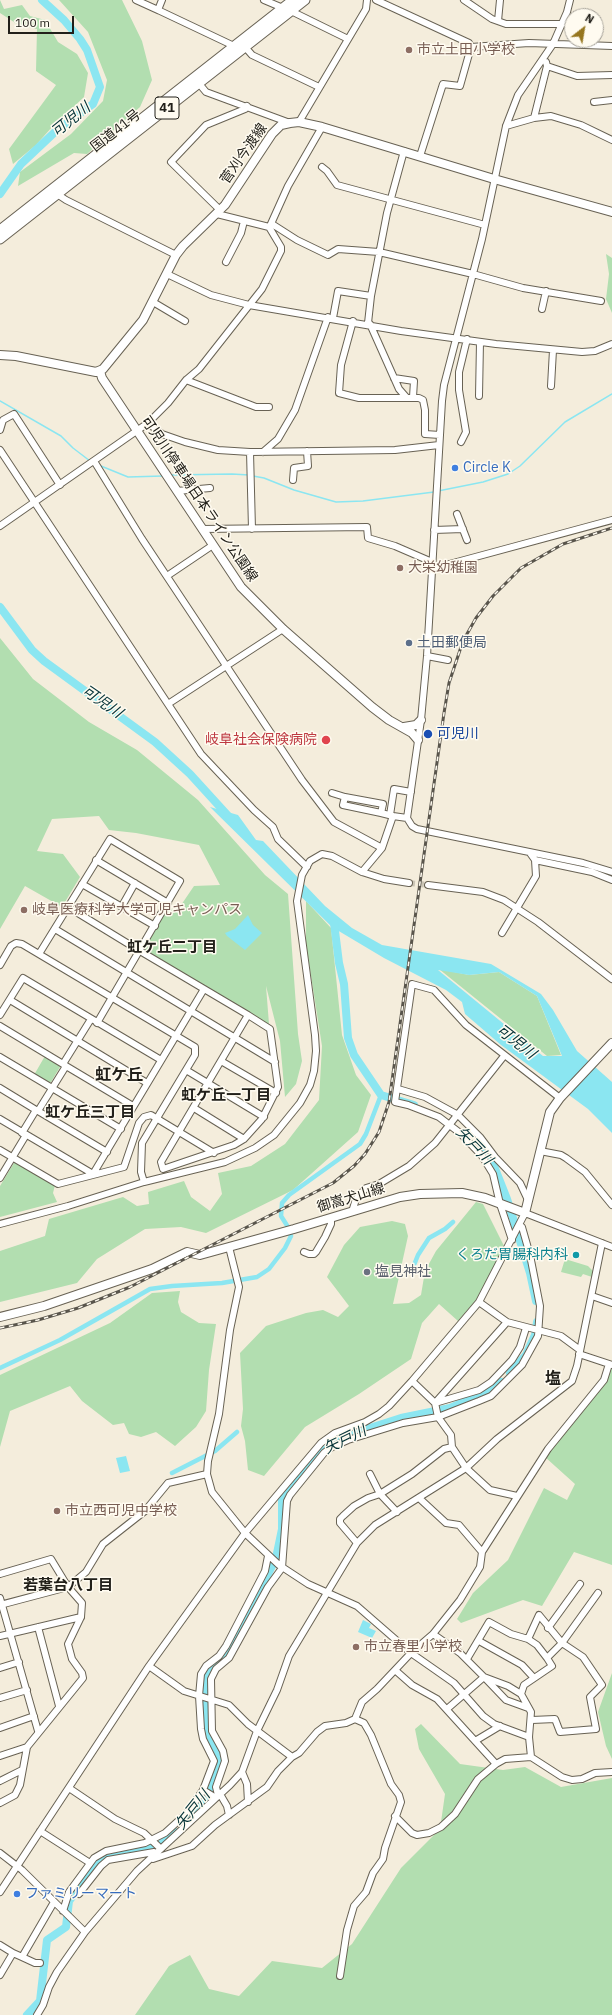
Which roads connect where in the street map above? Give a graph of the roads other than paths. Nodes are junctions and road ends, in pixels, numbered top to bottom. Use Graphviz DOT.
graph roads {
  1 [pos="136,0"];
  2 [pos="162,0"];
  3 [pos="266,0"];
  4 [pos="293,0"];
  5 [pos="305,0"];
  6 [pos="368,0"];
  7 [pos="376,0"];
  8 [pos="464,0"];
  9 [pos="500,0"];
  10 [pos="570,0"];
  11 [pos="158,10"];
  12 [pos="287,10"];
  13 [pos="498,21"];
  14 [pos="563,24"];
  15 [pos="348,39"];
  16 [pos="553,44"];
  17 [pos="234,46"];
  18 [pos="612,46"];
  19 [pos="245,47"];
  20 [pos="471,47"];
  21 [pos="545,57"];
  22 [pos="547,66"];
  23 [pos="612,75"];
  24 [pos="196,80"];
  25 [pos="319,87"];
  26 [pos="612,100"];
  27 [pos="594,102"];
  28 [pos="246,106"];
  29 [pos="534,118"];
  30 [pos="299,122"];
  31 [pos="290,123"];
  32 [pos="506,126"];
  33 [pos="322,127"];
  34 [pos="612,140"];
  35 [pos="404,151"];
  36 [pos="420,156"];
  37 [pos="322,167"];
  38 [pos="494,179"];
  39 [pos="55,192"];
  40 [pos="390,200"];
  41 [pos="219,212"];
  42 [pos="612,212"];
  43 [pos="27,213"];
  44 [pos="244,221"];
  45 [pos="485,224"];
  46 [pos="270,226"];
  47 [pos="0,230"];
  48 [pos="0,239"];
  49 [pos="379,252"];
  50 [pos="176,255"];
  51 [pos="226,262"];
  52 [pos="167,274"];
  53 [pos="473,274"];
  54 [pos="546,291"];
  55 [pos="371,296"];
  56 [pos="601,300"];
  57 [pos="153,302"];
  58 [pos="249,305"];
  59 [pos="542,310"];
  60 [pos="331,318"];
  61 [pos="353,321"];
  62 [pos="185,322"];
  63 [pos="369,324"];
  64 [pos="457,337"];
  65 [pos="467,339"];
  66 [pos="480,342"];
  67 [pos="612,344"];
  68 [pos="553,350"];
  69 [pos="0,355"];
  70 [pos="100,371"];
  71 [pos="394,378"];
  72 [pos="186,380"];
  73 [pos="551,386"];
  74 [pos="479,396"];
  75 [pos="406,397"];
  76 [pos="413,397"];
  77 [pos="269,407"];
  78 [pos="148,423"];
  79 [pos="0,430"];
  80 [pos="136,430"];
  81 [pos="440,435"];
  82 [pos="461,442"];
  83 [pos="439,445"];
  84 [pos="0,450"];
  85 [pos="307,451"];
  86 [pos="250,452"];
  87 [pos="263,452"];
  88 [pos="94,461"];
  89 [pos="293,480"];
  90 [pos="60,485"];
  91 [pos="210,488"];
  92 [pos="177,491"];
  93 [pos="34,502"];
  94 [pos="456,514"];
  95 [pos="612,520"];
  96 [pos="0,526"];
  97 [pos="202,529"];
  98 [pos="252,529"];
  99 [pos="463,529"];
  100 [pos="434,530"];
  101 [pos="467,540"];
  102 [pos="213,546"];
  103 [pos="432,565"];
  104 [pos="167,576"];
  105 [pos="284,629"];
  106 [pos="427,656"];
  107 [pos="448,660"];
  108 [pos="227,665"];
  109 [pos="168,704"];
  110 [pos="421,720"];
  111 [pos="404,727"];
  112 [pos="418,740"];
  113 [pos="411,792"];
  114 [pos="332,793"];
  115 [pos="392,816"];
  116 [pos="407,818"];
  117 [pos="382,848"];
  118 [pos="530,854"];
  119 [pos="96,860"];
  120 [pos="535,860"];
  121 [pos="307,866"];
  122 [pos="362,872"];
  123 [pos="612,872"];
  124 [pos="612,880"];
  125 [pos="135,883"];
  126 [pos="409,883"];
  127 [pos="82,884"];
  128 [pos="428,885"];
  129 [pos="168,903"];
  130 [pos="122,906"];
  131 [pos="68,907"];
  132 [pos="518,907"];
  133 [pos="155,926"];
  134 [pos="55,929"];
  135 [pos="502,934"];
  136 [pos="140,951"];
  137 [pos="40,954"];
  138 [pos="0,964"];
  139 [pos="127,973"];
  140 [pos="612,979"];
  141 [pos="204,989"];
  142 [pos="112,998"];
  143 [pos="10,1000"];
  144 [pos="190,1012"];
  145 [pos="0,1015"];
  146 [pos="248,1015"];
  147 [pos="90,1019"];
  148 [pos="97,1023"];
  149 [pos="0,1026"];
  150 [pos="176,1036"];
  151 [pos="235,1038"];
  152 [pos="77,1041"];
  153 [pos="612,1043"];
  154 [pos="504,1056"];
  155 [pos="0,1057"];
  156 [pos="161,1060"];
  157 [pos="221,1060"];
  158 [pos="275,1062"];
  159 [pos="65,1065"];
  160 [pos="186,1070"];
  161 [pos="147,1083"];
  162 [pos="208,1084"];
  163 [pos="0,1088"];
  164 [pos="52,1088"];
  165 [pos="398,1089"];
  166 [pos="276,1093"];
  167 [pos="561,1097"];
  168 [pos="134,1106"];
  169 [pos="194,1108"];
  170 [pos="37,1111"];
  171 [pos="457,1116"];
  172 [pos="264,1117"];
  173 [pos="157,1118"];
  174 [pos="0,1119"];
  175 [pos="450,1126"];
  176 [pos="121,1129"];
  177 [pos="179,1132"];
  178 [pos="24,1134"];
  179 [pos="244,1139"];
  180 [pos="0,1150"];
  181 [pos="540,1151"];
  182 [pos="107,1152"];
  183 [pos="214,1153"];
  184 [pos="12,1157"];
  185 [pos="93,1174"];
  186 [pos="0,1178"];
  187 [pos="144,1182"];
  188 [pos="528,1200"];
  189 [pos="500,1204"];
  190 [pos="612,1205"];
  191 [pos="352,1212"];
  192 [pos="525,1214"];
  193 [pos="330,1219"];
  194 [pos="0,1224"];
  195 [pos="519,1224"];
  196 [pos="512,1240"];
  197 [pos="602,1243"];
  198 [pos="229,1247"];
  199 [pos="612,1247"];
  200 [pos="304,1252"];
  201 [pos="592,1296"];
  202 [pos="479,1302"];
  203 [pos="612,1303"];
  204 [pos="0,1317"];
  205 [pos="507,1322"];
  206 [pos="526,1328"];
  207 [pos="539,1331"];
  208 [pos="580,1352"];
  209 [pos="610,1365"];
  210 [pos="412,1381"];
  211 [pos="435,1404"];
  212 [pos="438,1417"];
  213 [pos="452,1447"];
  214 [pos="466,1468"];
  215 [pos="207,1474"];
  216 [pos="370,1474"];
  217 [pos="380,1494"];
  218 [pos="517,1496"];
  219 [pos="419,1498"];
  220 [pos="397,1512"];
  221 [pos="245,1533"];
  222 [pos="357,1543"];
  223 [pos="482,1552"];
  224 [pos="268,1556"];
  225 [pos="281,1566"];
  226 [pos="0,1574"];
  227 [pos="580,1584"];
  228 [pos="68,1587"];
  229 [pos="326,1592"];
  230 [pos="598,1593"];
  231 [pos="1,1603"];
  232 [pos="81,1617"];
  233 [pos="38,1627"];
  234 [pos="548,1628"];
  235 [pos="10,1633"];
  236 [pos="433,1634"];
  237 [pos="0,1636"];
  238 [pos="528,1640"];
  239 [pos="478,1641"];
  240 [pos="562,1643"];
  241 [pos="411,1653"];
  242 [pos="547,1658"];
  243 [pos="467,1659"];
  244 [pos="19,1662"];
  245 [pos="149,1666"];
  246 [pos="0,1668"];
  247 [pos="395,1670"];
  248 [pos="484,1677"];
  249 [pos="534,1678"];
  250 [pos="27,1690"];
  251 [pos="465,1694"];
  252 [pos="521,1694"];
  253 [pos="199,1696"];
  254 [pos="0,1698"];
  255 [pos="210,1699"];
  256 [pos="59,1706"];
  257 [pos="528,1708"];
  258 [pos="447,1709"];
  259 [pos="34,1716"];
  260 [pos="355,1719"];
  261 [pos="532,1720"];
  262 [pos="500,1726"];
  263 [pos="0,1728"];
  264 [pos="257,1730"];
  265 [pos="38,1731"];
  266 [pos="529,1737"];
  267 [pos="475,1741"];
  268 [pos="27,1747"];
  269 [pos="0,1756"];
  270 [pos="292,1757"];
  271 [pos="531,1757"];
  272 [pos="496,1764"];
  273 [pos="22,1770"];
  274 [pos="242,1772"];
  275 [pos="612,1772"];
  276 [pos="0,1781"];
  277 [pos="69,1788"];
  278 [pos="203,1790"];
  279 [pos="218,1796"];
  280 [pos="248,1802"];
  281 [pos="0,1803"];
  282 [pos="229,1814"];
  283 [pos="395,1816"];
  284 [pos="40,1831"];
  285 [pos="151,1840"];
  286 [pos="0,1853"];
  287 [pos="157,1854"];
  288 [pos="90,1863"];
  289 [pos="18,1866"];
  290 [pos="0,1892"];
  291 [pos="79,1894"];
  292 [pos="54,1902"];
  293 [pos="63,1911"];
  294 [pos="85,1932"];
  295 [pos="0,1945"];
  296 [pos="13,1953"];
  297 [pos="22,1957"];
  298 [pos="40,1963"];
  299 [pos="0,1974"];
  300 [pos="340,1976"];
  301 [pos="37,2015"];
  1 -- 11 [label="street"];
  2 -- 11 [label="street"];
  3 -- 12 [label="street"];
  4 -- 12 [label="highway, 国道41号 / 41"];
  5 -- 12 [label="highway, 国道41号 / 41"];
  6 -- 15 [label="street"];
  7 -- 20 [label="street"];
  8 -- 13 [label="street"];
  9 -- 13 [label="street"];
  10 -- 14 [label="street"];
  11 -- 17 [label="street"];
  12 -- 15 [label="street"];
  12 -- 17 [label="highway, 国道41号 / 41"];
  12 -- 19 [label="highway, 国道41号 / 41"];
  13 -- 14 [label="street"];
  14 -- 16 [label="street"];
  15 -- 25 [label="street"];
  16 -- 18 [label="street"];
  16 -- 20 [label="street"];
  16 -- 21 [label="street"];
  17 -- 24 [label="highway, 国道41号 / 41"];
  19 -- 24 [label="highway, 国道41号 / 41"];
  19 -- 25 [label="street"];
  20 -- 36 [label="street"];
  21 -- 22 [label="street"];
  21 -- 32 [label="street"];
  22 -- 23 [label="street"];
  22 -- 29 [label="street"];
  24 -- 28 [label="street"];
  24 -- 39 [label="highway, 国道41号 / 41"];
  25 -- 30 [label="street"];
  26 -- 27 [label="street"];
  28 -- 31 [label="street"];
  28 -- 41 [label="street"];
  29 -- 32 [label="street"];
  29 -- 34 [label="street"];
  30 -- 31 [label="main road, 菅刈今渡線"];
  30 -- 33 [label="main road, 菅刈今渡線"];
  31 -- 41 [label="main road, 菅刈今渡線"];
  32 -- 38 [label="street"];
  33 -- 35 [label="main road, 菅刈今渡線"];
  33 -- 46 [label="street"];
  35 -- 36 [label="main road, 菅刈今渡線"];
  35 -- 40 [label="street"];
  36 -- 38 [label="main road, 菅刈今渡線"];
  37 -- 40 [label="street"];
  38 -- 42 [label="main road, 菅刈今渡線"];
  38 -- 45 [label="street"];
  39 -- 43 [label="highway, 国道41号 / 41"];
  39 -- 50 [label="street"];
  40 -- 45 [label="street"];
  40 -- 49 [label="street"];
  41 -- 44 [label="street"];
  41 -- 50 [label="main road, 菅刈今渡線"];
  43 -- 47 [label="highway, 国道41号 / 41"];
  43 -- 48 [label="highway, 国道41号 / 41"];
  44 -- 46 [label="street"];
  44 -- 51 [label="street"];
  45 -- 53 [label="street"];
  46 -- 49 [label="street"];
  46 -- 58 [label="street"];
  49 -- 53 [label="street"];
  49 -- 55 [label="street"];
  50 -- 52 [label="main road, 菅刈今渡線"];
  52 -- 57 [label="main road, 菅刈今渡線"];
  52 -- 58 [label="street"];
  53 -- 54 [label="street"];
  53 -- 64 [label="street"];
  54 -- 56 [label="street"];
  54 -- 59 [label="street"];
  55 -- 60 [label="street"];
  55 -- 63 [label="street"];
  57 -- 62 [label="street"];
  57 -- 70 [label="main road, 菅刈今渡線"];
  58 -- 60 [label="street"];
  58 -- 72 [label="street"];
  60 -- 61 [label="street"];
  60 -- 87 [label="street"];
  61 -- 63 [label="street"];
  61 -- 75 [label="street"];
  63 -- 64 [label="street"];
  63 -- 71 [label="street"];
  64 -- 65 [label="street"];
  64 -- 81 [label="street"];
  65 -- 66 [label="street"];
  65 -- 82 [label="street"];
  66 -- 68 [label="street"];
  66 -- 74 [label="street"];
  67 -- 68 [label="street"];
  68 -- 73 [label="street"];
  69 -- 70 [label="main road"];
  70 -- 80 [label="main road, 可児川停車場日本ライン公園線"];
  71 -- 75 [label="street"];
  71 -- 76 [label="street"];
  72 -- 77 [label="street"];
  72 -- 78 [label="street"];
  75 -- 76 [label="street"];
  76 -- 81 [label="street"];
  78 -- 80 [label="street"];
  78 -- 86 [label="street"];
  79 -- 90 [label="street"];
  80 -- 88 [label="street"];
  80 -- 92 [label="main road, 可児川停車場日本ライン公園線"];
  81 -- 83 [label="street"];
  83 -- 85 [label="street"];
  83 -- 100 [label="street"];
  84 -- 93 [label="street"];
  85 -- 87 [label="street"];
  85 -- 89 [label="street"];
  86 -- 87 [label="street"];
  86 -- 98 [label="street"];
  88 -- 90 [label="street"];
  88 -- 104 [label="street"];
  90 -- 93 [label="street"];
  91 -- 92 [label="street"];
  92 -- 97 [label="main road, 可児川停車場日本ライン公園線"];
  93 -- 96 [label="street"];
  93 -- 109 [label="street"];
  94 -- 99 [label="street"];
  95 -- 103 [label="street"];
  97 -- 98 [label="street"];
  97 -- 102 [label="main road, 可児川停車場日本ライン公園線"];
  98 -- 103 [label="street"];
  99 -- 100 [label="street"];
  99 -- 101 [label="street"];
  100 -- 103 [label="street"];
  102 -- 104 [label="street"];
  102 -- 105 [label="main road, 可児川停車場日本ライン公園線"];
  103 -- 106 [label="street"];
  104 -- 108 [label="street"];
  105 -- 108 [label="street"];
  105 -- 111 [label="main road, 可児川停車場日本ライン公園線"];
  106 -- 107 [label="street"];
  106 -- 110 [label="street"];
  108 -- 109 [label="street"];
  108 -- 117 [label="street"];
  109 -- 121 [label="street"];
  110 -- 111 [label="main road"];
  110 -- 112 [label="street"];
  111 -- 112 [label="main road, 可児川停車場日本ライン公園線"];
  112 -- 113 [label="street"];
  113 -- 115 [label="street"];
  113 -- 116 [label="street"];
  114 -- 115 [label="street"];
  115 -- 116 [label="street"];
  115 -- 117 [label="street"];
  116 -- 118 [label="street"];
  117 -- 122 [label="street"];
  118 -- 120 [label="street"];
  118 -- 123 [label="street"];
  119 -- 125 [label="street"];
  119 -- 127 [label="street"];
  119 -- 129 [label="street"];
  120 -- 124 [label="street"];
  120 -- 132 [label="street"];
  121 -- 122 [label="street"];
  121 -- 187 [label="street"];
  122 -- 126 [label="street"];
  125 -- 129 [label="street"];
  125 -- 130 [label="street"];
  127 -- 130 [label="street"];
  127 -- 131 [label="street"];
  128 -- 132 [label="street"];
  129 -- 133 [label="street"];
  130 -- 133 [label="street"];
  131 -- 134 [label="street"];
  131 -- 136 [label="street"];
  132 -- 135 [label="street"];
  132 -- 140 [label="street"];
  133 -- 136 [label="street"];
  134 -- 137 [label="street"];
  134 -- 139 [label="street"];
  136 -- 139 [label="street"];
  136 -- 141 [label="street"];
  137 -- 138 [label="street"];
  137 -- 142 [label="street"];
  139 -- 142 [label="street"];
  139 -- 144 [label="street"];
  141 -- 144 [label="street"];
  141 -- 146 [label="street"];
  142 -- 148 [label="street"];
  142 -- 150 [label="street"];
  143 -- 145 [label="street"];
  143 -- 147 [label="street"];
  143 -- 152 [label="street"];
  144 -- 150 [label="street"];
  144 -- 151 [label="street"];
  146 -- 151 [label="street"];
  146 -- 158 [label="street"];
  147 -- 148 [label="street"];
  147 -- 152 [label="street"];
  148 -- 156 [label="street"];
  149 -- 159 [label="street"];
  150 -- 156 [label="street"];
  150 -- 160 [label="street"];
  151 -- 157 [label="street"];
  151 -- 158 [label="street"];
  152 -- 159 [label="street"];
  152 -- 161 [label="street"];
  153 -- 167 [label="main road"];
  154 -- 165 [label="street"];
  154 -- 167 [label="street"];
  154 -- 171 [label="street"];
  155 -- 164 [label="street"];
  156 -- 161 [label="street"];
  157 -- 162 [label="street"];
  157 -- 166 [label="street"];
  158 -- 166 [label="street"];
  159 -- 164 [label="street"];
  159 -- 168 [label="street"];
  160 -- 162 [label="street"];
  160 -- 173 [label="street"];
  161 -- 168 [label="street"];
  162 -- 169 [label="street"];
  162 -- 172 [label="street"];
  163 -- 170 [label="street"];
  164 -- 170 [label="street"];
  164 -- 176 [label="street"];
  165 -- 171 [label="street"];
  165 -- 175 [label="street"];
  166 -- 172 [label="street"];
  167 -- 181 [label="main road"];
  168 -- 176 [label="street"];
  169 -- 177 [label="street"];
  169 -- 179 [label="street"];
  170 -- 178 [label="street"];
  170 -- 182 [label="street"];
  171 -- 175 [label="street"];
  171 -- 188 [label="street"];
  172 -- 179 [label="street"];
  173 -- 177 [label="street"];
  173 -- 185 [label="street"];
  173 -- 187 [label="street"];
  174 -- 178 [label="street"];
  175 -- 189 [label="street"];
  175 -- 191 [label="street"];
  176 -- 182 [label="street"];
  177 -- 183 [label="street"];
  177 -- 183 [label="street"];
  178 -- 184 [label="street"];
  178 -- 185 [label="street"];
  179 -- 183 [label="street"];
  180 -- 184 [label="street"];
  181 -- 188 [label="main road"];
  181 -- 190 [label="street"];
  182 -- 185 [label="street"];
  184 -- 185 [label="street"];
  184 -- 186 [label="street"];
  187 -- 194 [label="street"];
  188 -- 192 [label="main road"];
  189 -- 191 [label="main road, 御嵩犬山線"];
  189 -- 192 [label="main road, 御嵩犬山線"];
  189 -- 196 [label="street"];
  191 -- 193 [label="main road, 御嵩犬山線"];
  192 -- 195 [label="street"];
  192 -- 197 [label="street"];
  193 -- 198 [label="main road, 御嵩犬山線"];
  193 -- 200 [label="street"];
  195 -- 196 [label="street"];
  195 -- 207 [label="street"];
  196 -- 202 [label="street"];
  197 -- 199 [label="street"];
  197 -- 201 [label="street"];
  198 -- 204 [label="main road, 御嵩犬山線"];
  198 -- 215 [label="street"];
  201 -- 203 [label="street"];
  201 -- 208 [label="street"];
  202 -- 205 [label="street"];
  202 -- 210 [label="street"];
  205 -- 206 [label="street"];
  205 -- 211 [label="street"];
  206 -- 207 [label="street"];
  206 -- 211 [label="street"];
  207 -- 208 [label="street"];
  207 -- 212 [label="street"];
  208 -- 209 [label="street"];
  208 -- 214 [label="street"];
  209 -- 218 [label="street"];
  210 -- 211 [label="street"];
  210 -- 221 [label="street"];
  211 -- 212 [label="street"];
  212 -- 213 [label="street"];
  212 -- 225 [label="street"];
  213 -- 214 [label="street"];
  213 -- 217 [label="street"];
  214 -- 218 [label="street"];
  214 -- 219 [label="street"];
  215 -- 221 [label="street"];
  215 -- 228 [label="street"];
  216 -- 217 [label="street"];
  217 -- 220 [label="street"];
  217 -- 222 [label="street"];
  218 -- 223 [label="street"];
  219 -- 220 [label="street"];
  219 -- 223 [label="street"];
  220 -- 222 [label="street"];
  221 -- 224 [label="street"];
  221 -- 245 [label="street"];
  222 -- 229 [label="street"];
  223 -- 236 [label="street"];
  224 -- 225 [label="street"];
  224 -- 253 [label="street"];
  225 -- 229 [label="street"];
  225 -- 255 [label="street"];
  226 -- 228 [label="street"];
  227 -- 234 [label="street"];
  228 -- 231 [label="street"];
  228 -- 232 [label="street"];
  229 -- 241 [label="street"];
  229 -- 264 [label="street"];
  230 -- 240 [label="street"];
  231 -- 235 [label="street"];
  232 -- 233 [label="street"];
  232 -- 256 [label="street"];
  233 -- 235 [label="street"];
  233 -- 256 [label="street"];
  234 -- 238 [label="street"];
  234 -- 240 [label="street"];
  235 -- 237 [label="street"];
  235 -- 244 [label="street"];
  236 -- 241 [label="street"];
  236 -- 243 [label="street"];
  238 -- 239 [label="street"];
  238 -- 242 [label="street"];
  239 -- 243 [label="street"];
  239 -- 249 [label="street"];
  240 -- 242 [label="street"];
  240 -- 261 [label="street"];
  241 -- 247 [label="street"];
  241 -- 251 [label="street"];
  242 -- 249 [label="street"];
  243 -- 248 [label="street"];
  244 -- 246 [label="street"];
  244 -- 250 [label="street"];
  245 -- 253 [label="street"];
  245 -- 277 [label="street"];
  247 -- 258 [label="street"];
  247 -- 260 [label="street"];
  248 -- 251 [label="street"];
  248 -- 252 [label="street"];
  248 -- 257 [label="street"];
  249 -- 252 [label="street"];
  250 -- 254 [label="street"];
  250 -- 259 [label="street"];
  251 -- 258 [label="street"];
  251 -- 262 [label="street"];
  252 -- 257 [label="street"];
  253 -- 255 [label="street"];
  253 -- 278 [label="street"];
  255 -- 264 [label="street"];
  255 -- 279 [label="street"];
  256 -- 265 [label="street"];
  257 -- 261 [label="street"];
  258 -- 267 [label="street"];
  259 -- 263 [label="street"];
  259 -- 265 [label="street"];
  260 -- 270 [label="street"];
  260 -- 283 [label="street"];
  261 -- 266 [label="street"];
  262 -- 266 [label="street"];
  262 -- 267 [label="street"];
  264 -- 270 [label="street"];
  264 -- 274 [label="street"];
  265 -- 268 [label="street"];
  266 -- 271 [label="street"];
  267 -- 272 [label="street"];
  268 -- 269 [label="street"];
  268 -- 273 [label="street"];
  270 -- 280 [label="street"];
  271 -- 272 [label="street"];
  271 -- 275 [label="street"];
  272 -- 283 [label="street"];
  273 -- 276 [label="street"];
  273 -- 281 [label="street"];
  274 -- 279 [label="street"];
  274 -- 280 [label="street"];
  277 -- 284 [label="street"];
  277 -- 285 [label="street"];
  278 -- 279 [label="street"];
  278 -- 285 [label="street"];
  279 -- 282 [label="street"];
  279 -- 287 [label="street"];
  280 -- 282 [label="street"];
  282 -- 287 [label="street"];
  283 -- 300 [label="street"];
  284 -- 288 [label="street"];
  284 -- 289 [label="street"];
  285 -- 287 [label="street"];
  285 -- 288 [label="street"];
  286 -- 289 [label="street"];
  287 -- 291 [label="street"];
  287 -- 294 [label="street"];
  288 -- 293 [label="street"];
  289 -- 290 [label="street"];
  289 -- 292 [label="street"];
  292 -- 293 [label="street"];
  292 -- 297 [label="street"];
  293 -- 294 [label="street"];
  294 -- 301 [label="street"];
  295 -- 296 [label="street"];
  296 -- 297 [label="street"];
  296 -- 299 [label="street"];
  297 -- 298 [label="street"];
}
